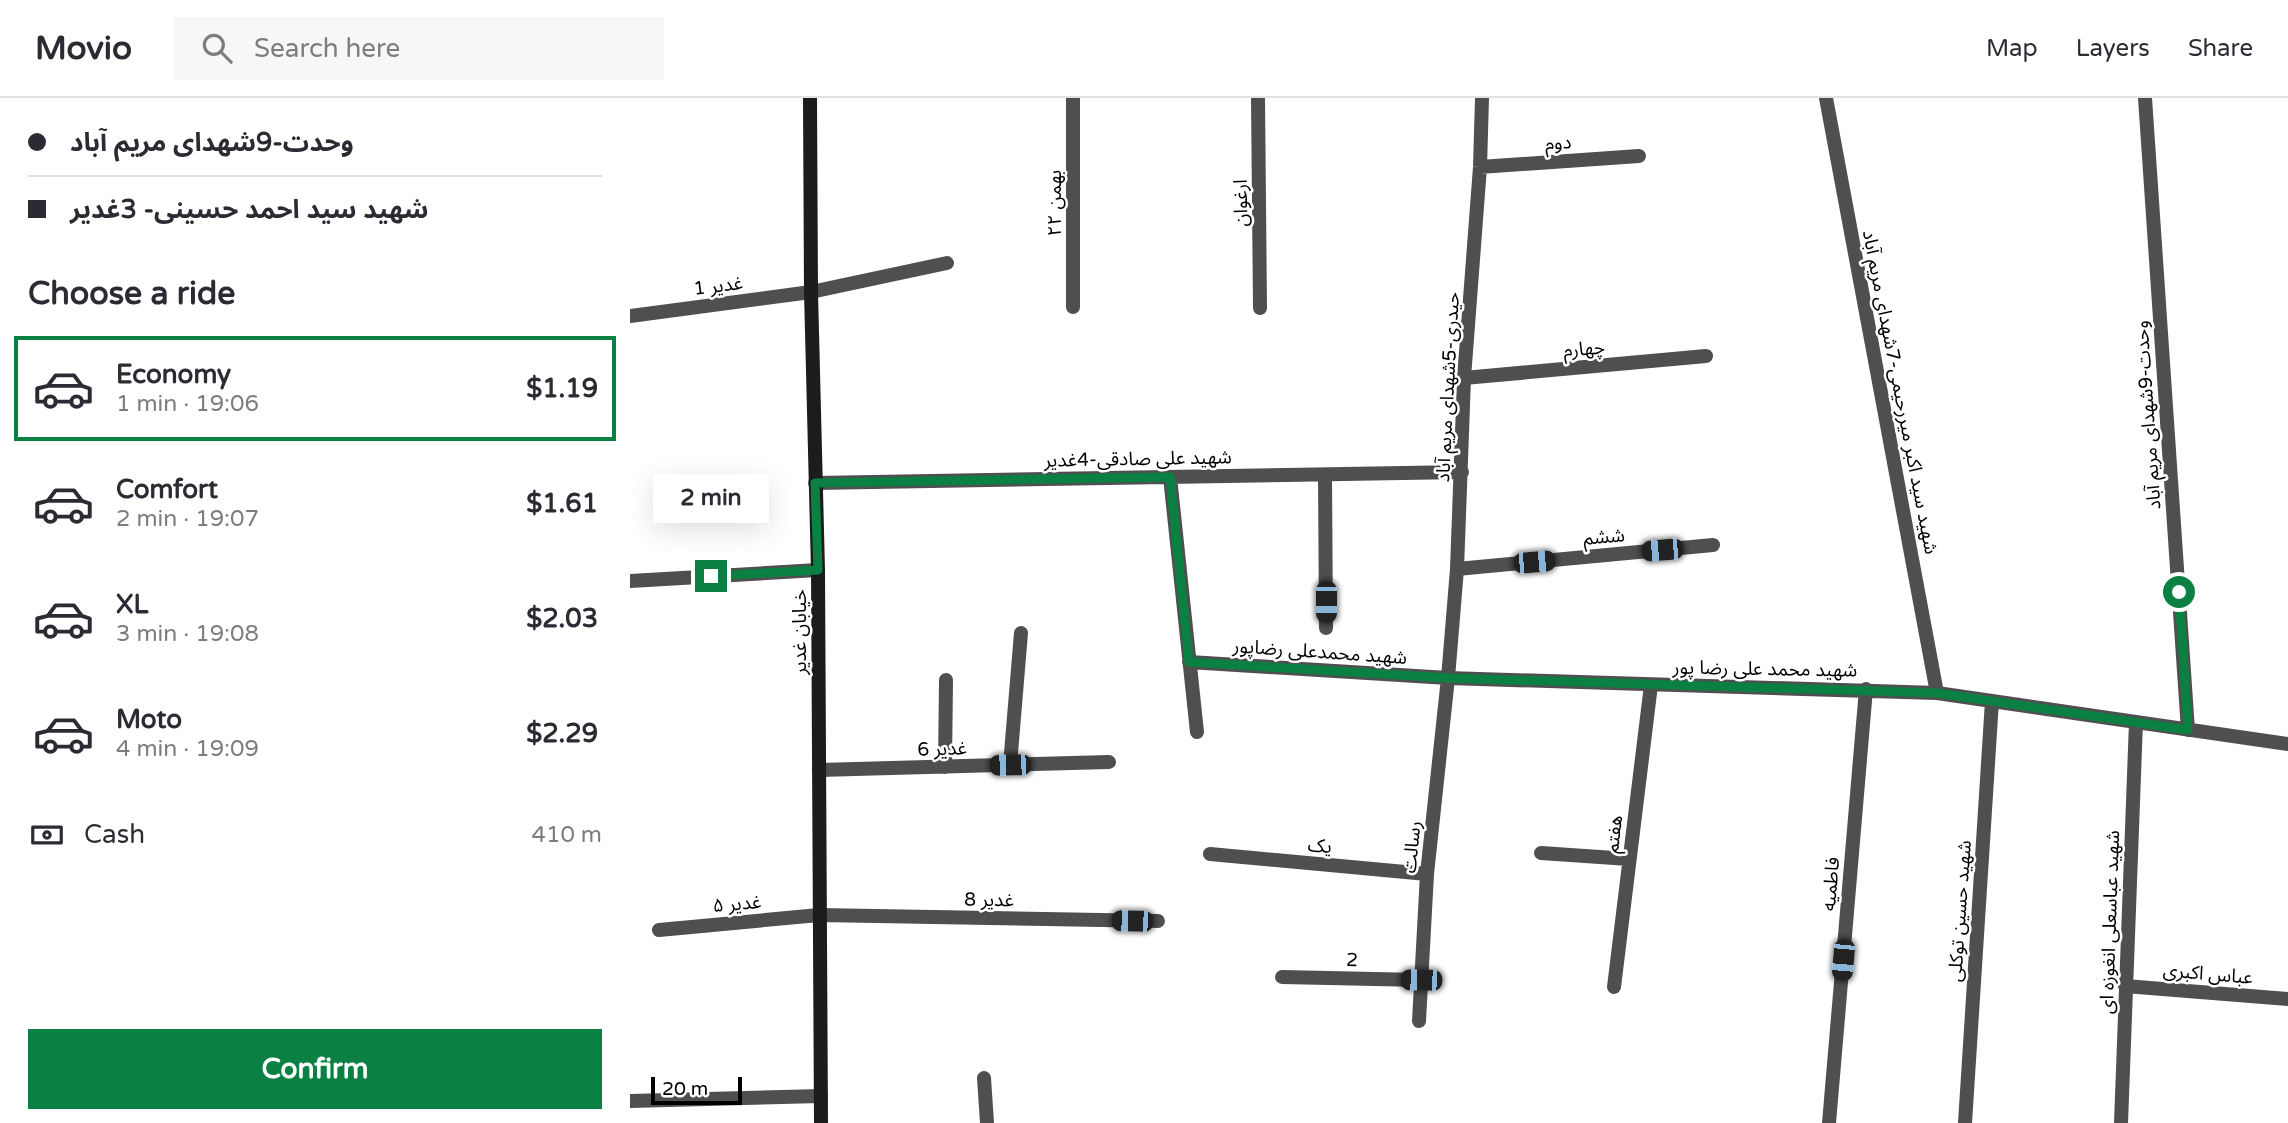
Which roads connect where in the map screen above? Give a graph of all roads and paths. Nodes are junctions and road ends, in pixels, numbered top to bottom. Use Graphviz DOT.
graph roads {
  1 [pos="810,98"];
  2 [pos="1073,98"];
  3 [pos="1258,98"];
  4 [pos="1482,98"];
  5 [pos="1826,98"];
  6 [pos="2145,98"];
  7 [pos="1639,156"];
  8 [pos="1480,166"];
  9 [pos="947,263"];
  10 [pos="811,292"];
  11 [pos="1073,307"];
  12 [pos="1260,307"];
  13 [pos="630,316"];
  14 [pos="1706,356"];
  15 [pos="1464,378"];
  16 [pos="1462,472"];
  17 [pos="1325,475"];
  18 [pos="1170,477"];
  19 [pos="815,483"];
  20 [pos="1713,545"];
  21 [pos="1457,569"];
  22 [pos="818,570"];
  23 [pos="630,582"];
  24 [pos="1326,628"];
  25 [pos="1021,633"];
  26 [pos="1189,662"];
  27 [pos="1448,678"];
  28 [pos="946,680"];
  29 [pos="1651,685"];
  30 [pos="1867,689"];
  31 [pos="1937,693"];
  32 [pos="1992,701"];
  33 [pos="2136,722"];
  34 [pos="2188,730"];
  35 [pos="1197,732"];
  36 [pos="2288,744"];
  37 [pos="1109,762"];
  38 [pos="1010,765"];
  39 [pos="945,767"];
  40 [pos="819,771"];
  41 [pos="1541,853"];
  42 [pos="1210,854"];
  43 [pos="1629,859"];
  44 [pos="1427,874"];
  45 [pos="819,915"];
  46 [pos="1158,921"];
  47 [pos="659,930"];
  48 [pos="1282,977"];
  49 [pos="1421,980"];
  50 [pos="2125,986"];
  51 [pos="1614,987"];
  52 [pos="2288,999"];
  53 [pos="1419,1021"];
  54 [pos="984,1078"];
  55 [pos="821,1096"];
  56 [pos="630,1101"];
  57 [pos="821,1123"];
  58 [pos="987,1123"];
  59 [pos="1829,1123"];
  60 [pos="1965,1123"];
  61 [pos="2121,1123"];
  1 -- 10 [label="main road, خیابان غدیر"];
  2 -- 11 [label="street, ۲۲ بهمن"];
  3 -- 12 [label="street, ارغوان"];
  4 -- 8 [label="street, حیدری-5شهدای مریم آباد"];
  5 -- 31 [label="street, شهید سید اکبر میررحیمی-7شهدای مریم آباد"];
  6 -- 34 [label="street, وحدت-9شهدای مریم آباد"];
  7 -- 8 [label="street, دوم"];
  8 -- 15 [label="street, حیدری-5شهدای مریم آباد"];
  9 -- 10 [label="street, غدیر 1"];
  10 -- 13 [label="street, غدیر 1"];
  10 -- 19 [label="main road, خیابان غدیر"];
  14 -- 15 [label="street, چهارم"];
  15 -- 16 [label="street, حیدری-5شهدای مریم آباد"];
  16 -- 17 [label="street, شهید علی صادقی-4غدیر"];
  16 -- 21 [label="street, حیدری-5شهدای مریم آباد"];
  17 -- 18 [label="street, شهید علی صادقی-4غدیر"];
  17 -- 24 [label="street"];
  18 -- 19 [label="street, شهید علی صادقی-4غدیر"];
  18 -- 26 [label="street"];
  19 -- 22 [label="main road, خیابان غدیر"];
  20 -- 21 [label="street, ششم"];
  21 -- 27 [label="street, حیدری-5شهدای مریم آباد"];
  22 -- 23 [label="street"];
  22 -- 40 [label="main road, خیابان غدیر"];
  25 -- 38 [label="street"];
  26 -- 27 [label="street, شهید محمدعلی رضاپور"];
  26 -- 35 [label="street"];
  27 -- 29 [label="street, شهید محمد علی رضا پور"];
  27 -- 44 [label="street, رسالت"];
  28 -- 39 [label="street"];
  29 -- 30 [label="street, شهید محمد علی رضا پور"];
  29 -- 43 [label="street, هفتم"];
  30 -- 31 [label="street, شهید محمد علی رضا پور"];
  30 -- 59 [label="street, فاطمیه"];
  31 -- 32 [label="street, شهید محمد علی رضا پور"];
  32 -- 33 [label="street, شهید محمد علی رضا پور"];
  32 -- 60 [label="street, شهید حسین توکلی"];
  33 -- 34 [label="street, شهید محمد علی رضا پور"];
  33 -- 50 [label="street, شهید عباسعلی انغوزه ای"];
  34 -- 36 [label="street, شهید محمد علی رضا پور"];
  37 -- 38 [label="street, غدیر 6"];
  38 -- 39 [label="street, غدیر 6"];
  39 -- 40 [label="street, غدیر 6"];
  40 -- 45 [label="main road, خیابان غدیر"];
  41 -- 43 [label="street"];
  42 -- 44 [label="street, یک"];
  43 -- 51 [label="street, هفتم"];
  44 -- 49 [label="street, رسالت"];
  45 -- 46 [label="street, غدیر 8"];
  45 -- 47 [label="street, غدیر ۵"];
  45 -- 55 [label="main road, خیابان غدیر"];
  48 -- 49 [label="street, 2"];
  49 -- 53 [label="street, رسالت"];
  50 -- 52 [label="street, عباس اکبری"];
  50 -- 61 [label="street, شهید عباسعلی انغوزه ای"];
  54 -- 58 [label="street"];
  55 -- 56 [label="street"];
  55 -- 57 [label="main road, خیابان غدیر"];
}
